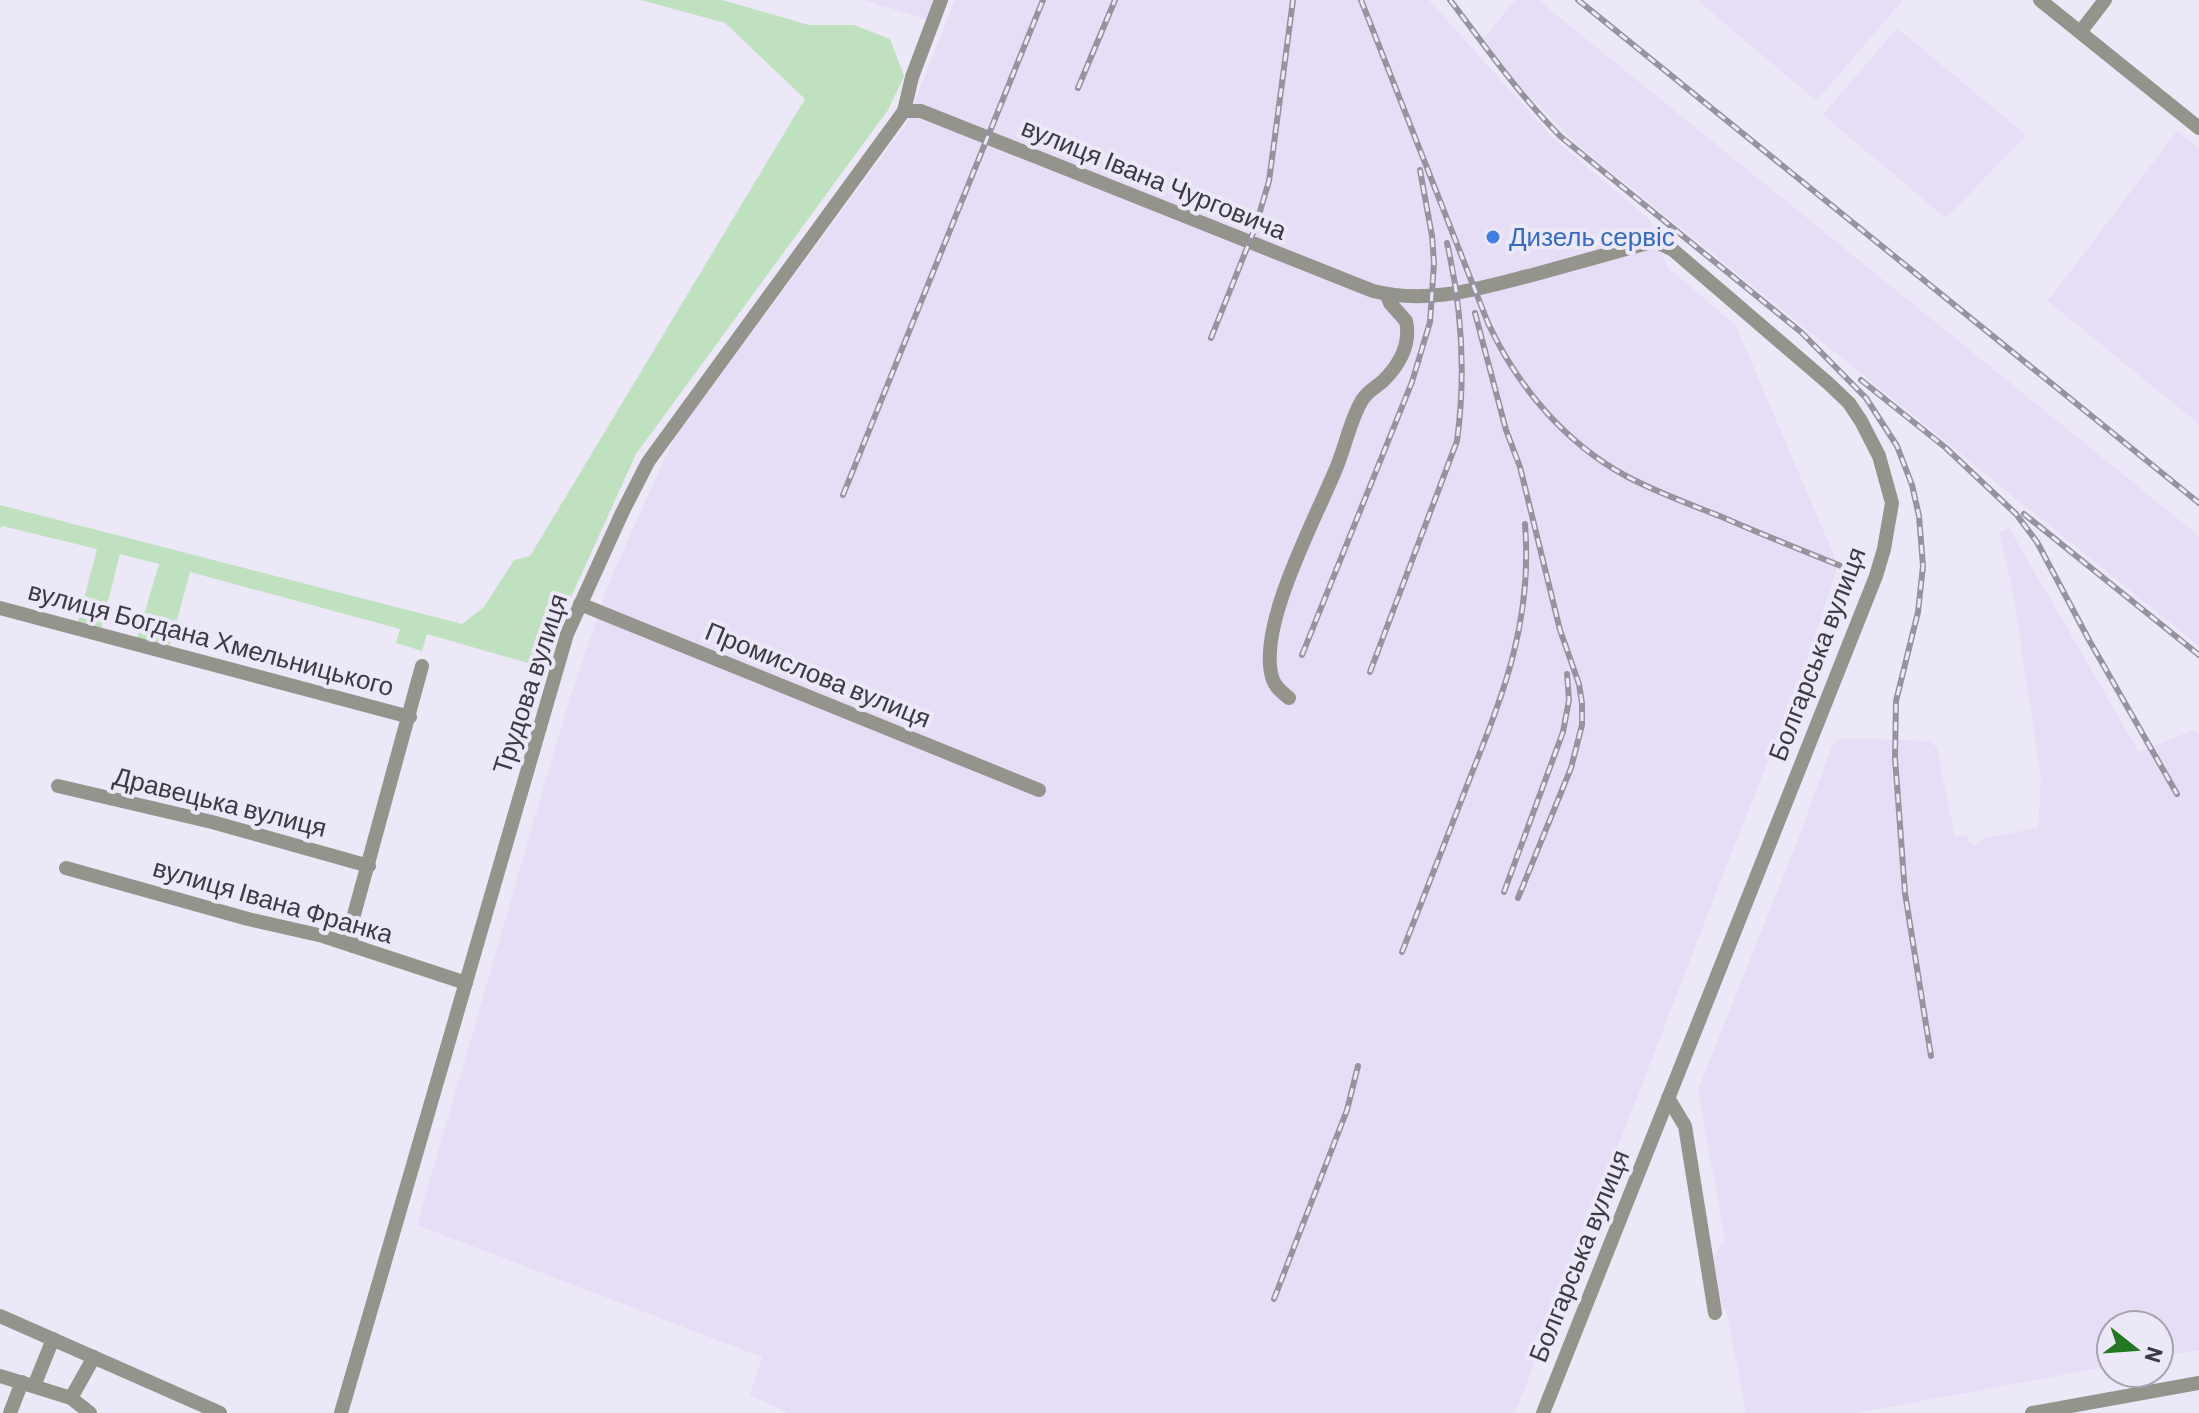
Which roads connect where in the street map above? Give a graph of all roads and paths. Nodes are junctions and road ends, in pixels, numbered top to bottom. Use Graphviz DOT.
graph roads {
  1 [pos="941,0"];
  2 [pos="2040,0"];
  3 [pos="2105,0"];
  4 [pos="2081,31"];
  5 [pos="904,111"];
  6 [pos="2199,128"];
  7 [pos="1387,295"];
  8 [pos="580,604"];
  9 [pos="0,608"];
  10 [pos="422,666"];
  11 [pos="1289,698"];
  12 [pos="410,717"];
  13 [pos="58,786"];
  14 [pos="1039,790"];
  15 [pos="369,866"];
  16 [pos="66,868"];
  17 [pos="353,946"];
  18 [pos="466,983"];
  19 [pos="1668,1098"];
  20 [pos="1715,1313"];
  21 [pos="0,1316"];
  22 [pos="53,1339"];
  23 [pos="94,1357"];
  24 [pos="0,1376"];
  25 [pos="2199,1383"];
  26 [pos="28,1384"];
  27 [pos="71,1398"];
  28 [pos="10,1413"];
  29 [pos="90,1413"];
  30 [pos="220,1413"];
  31 [pos="341,1413"];
  32 [pos="1543,1413"];
  33 [pos="2032,1413"];
  1 -- 5 [label="street, Трудова вулиця"];
  2 -- 4 [label="street"];
  3 -- 4 [label="street"];
  4 -- 6 [label="street"];
  5 -- 7 [label="street, вулиця Івана Чурговича"];
  5 -- 8 [label="street, Трудова вулиця"];
  7 -- 11 [label="street"];
  7 -- 19 [label="street, Болгарська вулиця"];
  8 -- 14 [label="street, Промислова вулиця"];
  8 -- 18 [label="street, Трудова вулиця"];
  9 -- 12 [label="street, вулиця Богдана Хмельницького"];
  10 -- 12 [label="street"];
  12 -- 15 [label="street"];
  13 -- 15 [label="street, Дравецька вулиця"];
  15 -- 17 [label="street"];
  16 -- 17 [label="street, вулиця Івана Франка"];
  17 -- 18 [label="street, вулиця Івана Франка"];
  18 -- 31 [label="street, Трудова вулиця"];
  19 -- 20 [label="street"];
  19 -- 32 [label="street, Болгарська вулиця"];
  21 -- 22 [label="street"];
  22 -- 23 [label="street"];
  22 -- 26 [label="street"];
  23 -- 27 [label="street"];
  23 -- 30 [label="street"];
  24 -- 26 [label="street"];
  25 -- 33 [label="street"];
  26 -- 27 [label="street"];
  26 -- 28 [label="street"];
  27 -- 29 [label="street"];
}
